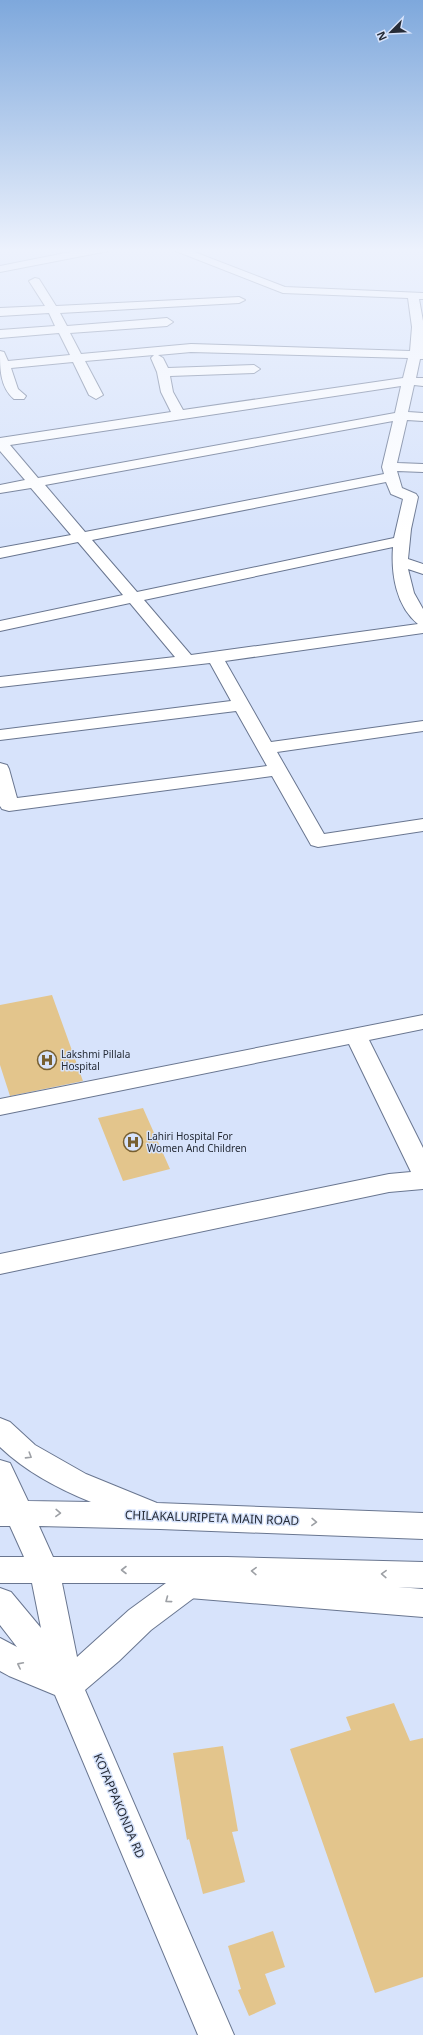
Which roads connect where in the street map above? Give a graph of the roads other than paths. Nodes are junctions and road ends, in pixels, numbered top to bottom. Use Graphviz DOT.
graph roads {
  1 [pos="69,343"];
  2 [pos="419,343"];
  3 [pos="154,351"];
  4 [pos="419,355"];
  5 [pos="77,358"];
  6 [pos="1,361"];
  7 [pos="254,369"];
  8 [pos="163,372"];
  9 [pos="416,382"];
  10 [pos="96,395"];
  11 [pos="0,398"];
  12 [pos="179,414"];
  13 [pos="423,417"];
  14 [pos="403,425"];
  15 [pos="0,443"];
  16 [pos="423,468"];
  17 [pos="391,472"];
  18 [pos="36,482"];
  19 [pos="0,489"];
  20 [pos="417,499"];
  21 [pos="82,536"];
  22 [pos="400,541"];
  23 [pos="0,553"];
  24 [pos="400,562"];
  25 [pos="423,569"];
  26 [pos="135,599"];
  27 [pos="423,620"];
  28 [pos="0,626"];
  29 [pos="423,628"];
  30 [pos="215,657"];
  31 [pos="186,659"];
  32 [pos="0,682"];
  33 [pos="242,704"];
  34 [pos="423,726"];
  35 [pos="0,735"];
  36 [pos="266,748"];
  37 [pos="0,769"];
  38 [pos="278,770"];
  39 [pos="423,825"];
  40 [pos="423,1022"];
  41 [pos="356,1036"];
  42 [pos="0,1107"];
  43 [pos="423,1172"];
  44 [pos="423,1180"];
  45 [pos="0,1264"];
  46 [pos="0,1430"];
  47 [pos="0,1472"];
  48 [pos="10,1512"];
  49 [pos="160,1516"];
  50 [pos="423,1526"];
  51 [pos="0,1570"];
  52 [pos="228,1570"];
  53 [pos="45,1571"];
  54 [pos="423,1575"];
  55 [pos="189,1584"];
  56 [pos="0,1602"];
  57 [pos="423,1603"];
  58 [pos="0,1653"];
  59 [pos="67,1685"];
  60 [pos="216,2035"];
  1 -- 5 [label="street"];
  2 -- 4 [label="street"];
  3 -- 4 [label="street"];
  3 -- 5 [label="street"];
  3 -- 8 [label="street"];
  4 -- 9 [label="street"];
  5 -- 6 [label="street"];
  5 -- 10 [label="street"];
  6 -- 11 [label="street"];
  7 -- 8 [label="street"];
  8 -- 12 [label="street"];
  9 -- 12 [label="street"];
  9 -- 14 [label="street"];
  12 -- 15 [label="street"];
  13 -- 14 [label="street"];
  14 -- 17 [label="street"];
  14 -- 18 [label="street"];
  15 -- 18 [label="street"];
  16 -- 17 [label="street"];
  17 -- 20 [label="street"];
  17 -- 21 [label="street"];
  18 -- 19 [label="street"];
  18 -- 21 [label="street"];
  20 -- 22 [label="street"];
  21 -- 23 [label="street"];
  21 -- 26 [label="street"];
  22 -- 24 [label="street"];
  22 -- 26 [label="street"];
  24 -- 25 [label="street"];
  24 -- 27 [label="street"];
  26 -- 28 [label="street"];
  26 -- 31 [label="street"];
  29 -- 30 [label="street"];
  30 -- 31 [label="street"];
  30 -- 33 [label="street"];
  31 -- 32 [label="street"];
  33 -- 35 [label="street"];
  33 -- 36 [label="street"];
  34 -- 36 [label="street"];
  36 -- 38 [label="street"];
  37 -- 38 [label="street"];
  38 -- 39 [label="street"];
  40 -- 41 [label="street"];
  41 -- 42 [label="street"];
  41 -- 43 [label="street"];
  44 -- 45 [label="street"];
  46 -- 49 [label="street, one-way"];
  47 -- 48 [label="street, KOTAPPAKONDA RD"];
  48 -- 49 [label="street, CHILAKALURIPETA MAIN ROAD, one-way"];
  48 -- 53 [label="street, KOTAPPAKONDA RD"];
  49 -- 50 [label="street, CHILAKALURIPETA MAIN ROAD, one-way"];
  51 -- 53 [label="street"];
  52 -- 53 [label="street, one-way"];
  54 -- 52 [label="street, one-way"];
  52 -- 55 [label="street"];
  53 -- 59 [label="street, KOTAPPAKONDA RD"];
  55 -- 57 [label="street"];
  55 -- 59 [label="street, one-way"];
  56 -- 59 [label="street"];
  59 -- 58 [label="street, one-way"];
  59 -- 60 [label="street, KOTAPPAKONDA RD"];
}
